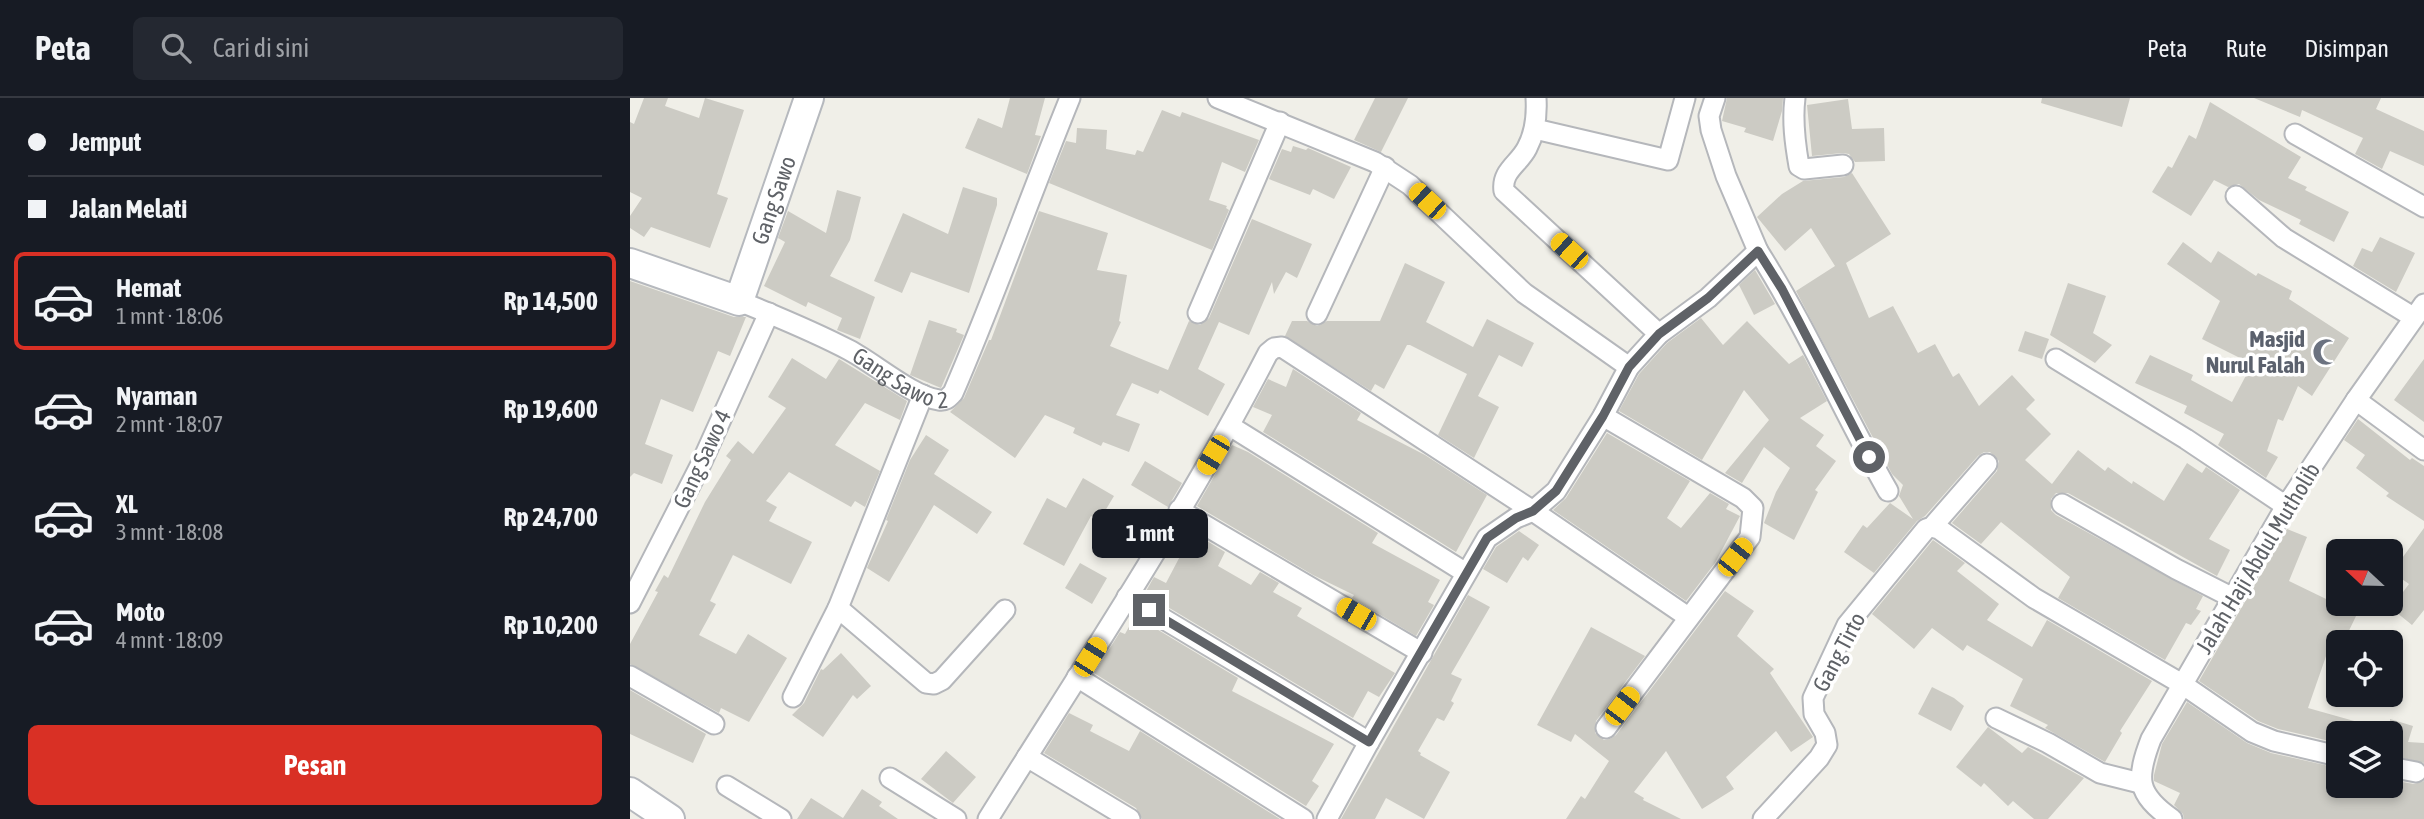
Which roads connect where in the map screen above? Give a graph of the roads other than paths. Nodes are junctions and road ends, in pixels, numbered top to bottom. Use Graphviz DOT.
graph roads {
  1 [pos="809,98"];
  2 [pos="1070,98"];
  3 [pos="1218,98"];
  4 [pos="1536,98"];
  5 [pos="1685,98"];
  6 [pos="1715,98"];
  7 [pos="1795,98"];
  8 [pos="1280,122"];
  9 [pos="1535,129"];
  10 [pos="2295,134"];
  11 [pos="1843,165"];
  12 [pos="1385,167"];
  13 [pos="2236,196"];
  14 [pos="2424,208"];
  15 [pos="1758,251"];
  16 [pos="630,263"];
  17 [pos="739,300"];
  18 [pos="2419,310"];
  19 [pos="769,313"];
  20 [pos="1198,313"];
  21 [pos="1317,314"];
  22 [pos="1659,334"];
  23 [pos="2056,359"];
  24 [pos="1629,367"];
  25 [pos="923,395"];
  26 [pos="2356,400"];
  27 [pos="1603,416"];
  28 [pos="1230,426"];
  29 [pos="2424,450"];
  30 [pos="1987,464"];
  31 [pos="1888,491"];
  32 [pos="2062,504"];
  33 [pos="2287,506"];
  34 [pos="1179,510"];
  35 [pos="1533,511"];
  36 [pos="1932,527"];
  37 [pos="1466,573"];
  38 [pos="1127,597"];
  39 [pos="2233,598"];
  40 [pos="630,603"];
  41 [pos="838,608"];
  42 [pos="1005,610"];
  43 [pos="1688,617"];
  44 [pos="1422,653"];
  45 [pos="630,676"];
  46 [pos="1077,677"];
  47 [pos="2182,684"];
  48 [pos="793,696"];
  49 [pos="1996,718"];
  50 [pos="714,724"];
  51 [pos="1606,728"];
  52 [pos="1369,742"];
  53 [pos="2326,753"];
  54 [pos="1027,757"];
  55 [pos="2403,770"];
  56 [pos="2416,772"];
  57 [pos="890,778"];
  58 [pos="2140,783"];
  59 [pos="727,786"];
  60 [pos="630,792"];
  61 [pos="670,819"];
  62 [pos="781,819"];
  63 [pos="956,819"];
  64 [pos="988,819"];
  65 [pos="1130,819"];
  66 [pos="1303,819"];
  67 [pos="1327,819"];
  68 [pos="1763,819"];
  69 [pos="2172,819"];
  1 -- 17 [label="street, Gang Sawo"];
  2 -- 25 [label="street, Gang Sawo 2"];
  3 -- 8 [label="street"];
  4 -- 9 [label="street"];
  5 -- 9 [label="street"];
  6 -- 15 [label="street"];
  7 -- 11 [label="street"];
  8 -- 12 [label="street"];
  8 -- 20 [label="street"];
  9 -- 22 [label="street"];
  10 -- 14 [label="street"];
  12 -- 21 [label="street"];
  12 -- 24 [label="street"];
  13 -- 18 [label="street"];
  15 -- 22 [label="street"];
  15 -- 31 [label="street"];
  16 -- 17 [label="street, Gang Sawo 2"];
  17 -- 19 [label="street, Gang Sawo 2"];
  18 -- 26 [label="street, Jalah Haji Abdul Mutholib"];
  19 -- 25 [label="street, Gang Sawo 2"];
  19 -- 40 [label="street, Gang Sawo 4"];
  22 -- 24 [label="street"];
  23 -- 33 [label="street"];
  24 -- 27 [label="street"];
  25 -- 41 [label="street"];
  26 -- 29 [label="street"];
  26 -- 33 [label="street, Jalah Haji Abdul Mutholib"];
  27 -- 35 [label="street"];
  27 -- 43 [label="street"];
  28 -- 34 [label="street"];
  28 -- 35 [label="street"];
  28 -- 37 [label="street"];
  30 -- 36 [label="street, Gang Tirto"];
  32 -- 39 [label="street"];
  33 -- 39 [label="street, Jalah Haji Abdul Mutholib"];
  34 -- 38 [label="street"];
  34 -- 44 [label="street"];
  35 -- 37 [label="street"];
  35 -- 43 [label="street"];
  36 -- 47 [label="street"];
  36 -- 68 [label="street, Gang Tirto"];
  37 -- 44 [label="street"];
  38 -- 46 [label="street"];
  38 -- 52 [label="street"];
  39 -- 47 [label="street, Jalah Haji Abdul Mutholib"];
  41 -- 42 [label="street"];
  41 -- 48 [label="street"];
  43 -- 51 [label="street"];
  44 -- 52 [label="street"];
  45 -- 50 [label="street"];
  46 -- 54 [label="street"];
  46 -- 66 [label="street"];
  47 -- 53 [label="street"];
  47 -- 58 [label="street, Jalah Haji Abdul Mutholib"];
  49 -- 58 [label="street"];
  52 -- 67 [label="street"];
  54 -- 64 [label="street"];
  54 -- 65 [label="street"];
  55 -- 56 [label="street"];
  57 -- 63 [label="street"];
  58 -- 69 [label="street"];
  59 -- 62 [label="street"];
  60 -- 61 [label="street"];
}
